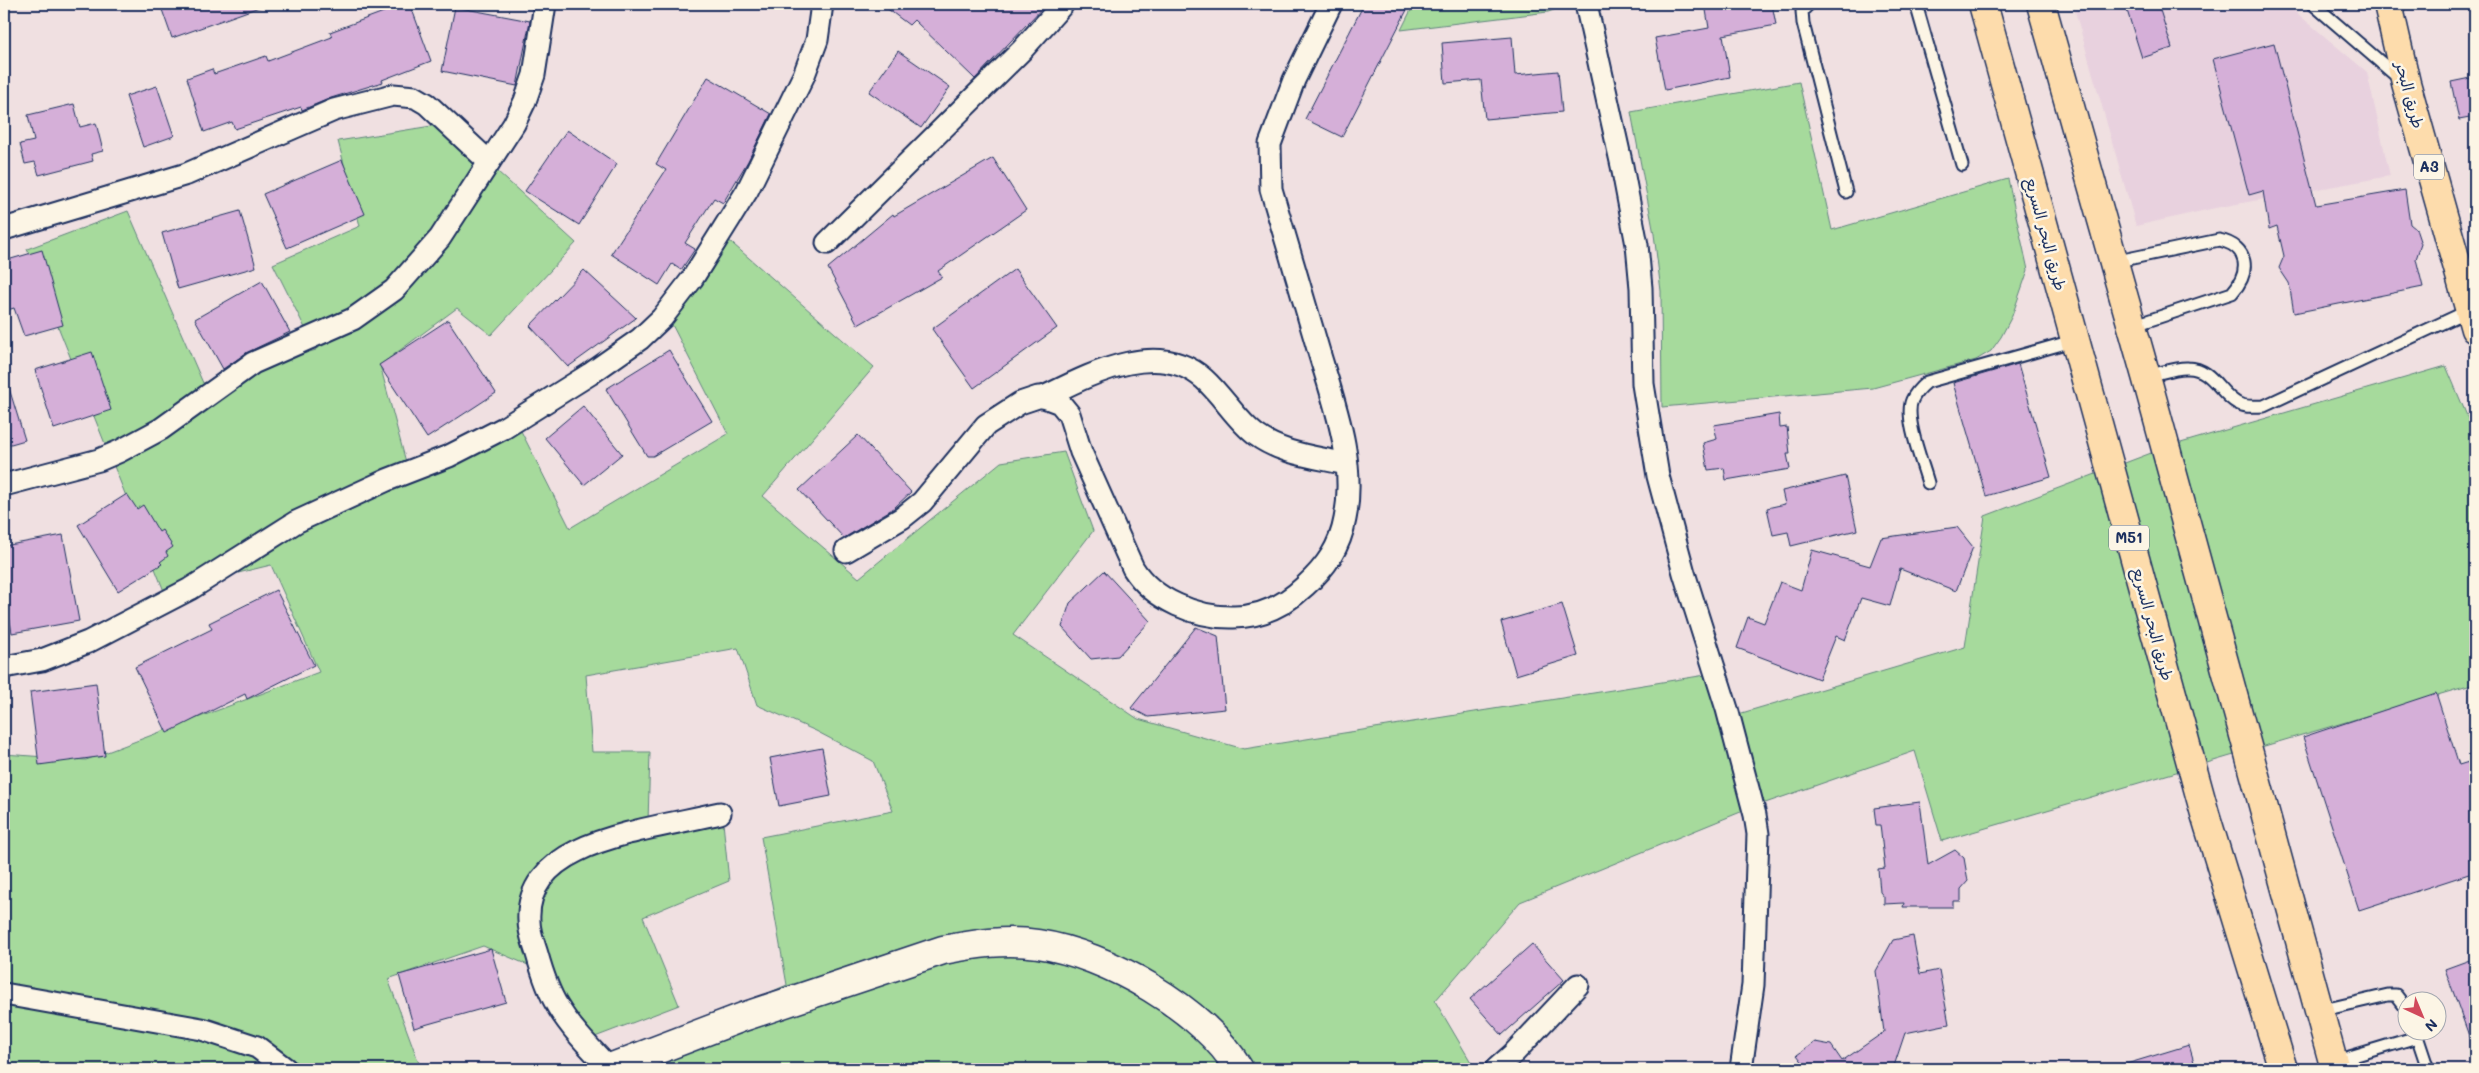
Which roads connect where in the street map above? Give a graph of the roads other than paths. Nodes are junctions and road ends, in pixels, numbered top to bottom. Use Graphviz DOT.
graph roads {
  1 [pos="545,4"];
  2 [pos="822,4"];
  3 [pos="1063,4"];
  4 [pos="1331,4"];
  5 [pos="1586,4"];
  6 [pos="1809,4"];
  7 [pos="1916,4"];
  8 [pos="1983,4"];
  9 [pos="2041,4"];
  10 [pos="2313,4"];
  11 [pos="2388,4"];
  12 [pos="2406,83"];
  13 [pos="489,162"];
  14 [pos="1962,165"];
  15 [pos="1846,192"];
  16 [pos="4,229"];
  17 [pos="827,243"];
  18 [pos="2114,262"];
  19 [pos="2473,320"];
  20 [pos="2132,326"];
  21 [pos="2076,340"];
  22 [pos="2146,376"];
  23 [pos="1044,397"];
  24 [pos="1346,464"];
  25 [pos="1928,483"];
  26 [pos="4,485"];
  27 [pos="846,551"];
  28 [pos="4,667"];
  29 [pos="720,812"];
  30 [pos="1578,985"];
  31 [pos="4,994"];
  32 [pos="2396,995"];
  33 [pos="2319,1011"];
  34 [pos="2401,1040"];
  35 [pos="2418,1040"];
  36 [pos="2334,1066"];
  37 [pos="286,1069"];
  38 [pos="608,1069"];
  39 [pos="1239,1069"];
  40 [pos="1496,1069"];
  41 [pos="1740,1069"];
  42 [pos="2283,1069"];
  43 [pos="2428,1069"];
  1 -- 13 [label="street"];
  2 -- 28 [label="street"];
  3 -- 17 [label="street"];
  4 -- 24 [label="street"];
  5 -- 41 [label="street"];
  6 -- 15 [label="lane"];
  7 -- 14 [label="lane"];
  8 -- 21 [label="highway, طريق البحر السريع / M51"];
  9 -- 18 [label="highway"];
  10 -- 12 [label="lane"];
  11 -- 12 [label="highway, طريق البحر / A3"];
  12 -- 19 [label="highway, طريق البحر / A3"];
  13 -- 16 [label="street"];
  13 -- 26 [label="street"];
  18 -- 20 [label="highway"];
  18 -- 20 [label="lane"];
  19 -- 22 [label="lane"];
  20 -- 22 [label="highway"];
  21 -- 25 [label="lane"];
  21 -- 42 [label="highway, طريق البحر السريع / M51"];
  22 -- 33 [label="highway"];
  23 -- 24 [label="street"];
  23 -- 24 [label="street"];
  23 -- 27 [label="street"];
  29 -- 38 [label="street"];
  30 -- 40 [label="street"];
  31 -- 37 [label="street"];
  32 -- 33 [label="lane"];
  33 -- 36 [label="highway"];
  34 -- 36 [label="lane"];
  35 -- 43 [label="lane"];
  38 -- 39 [label="street"];
}
